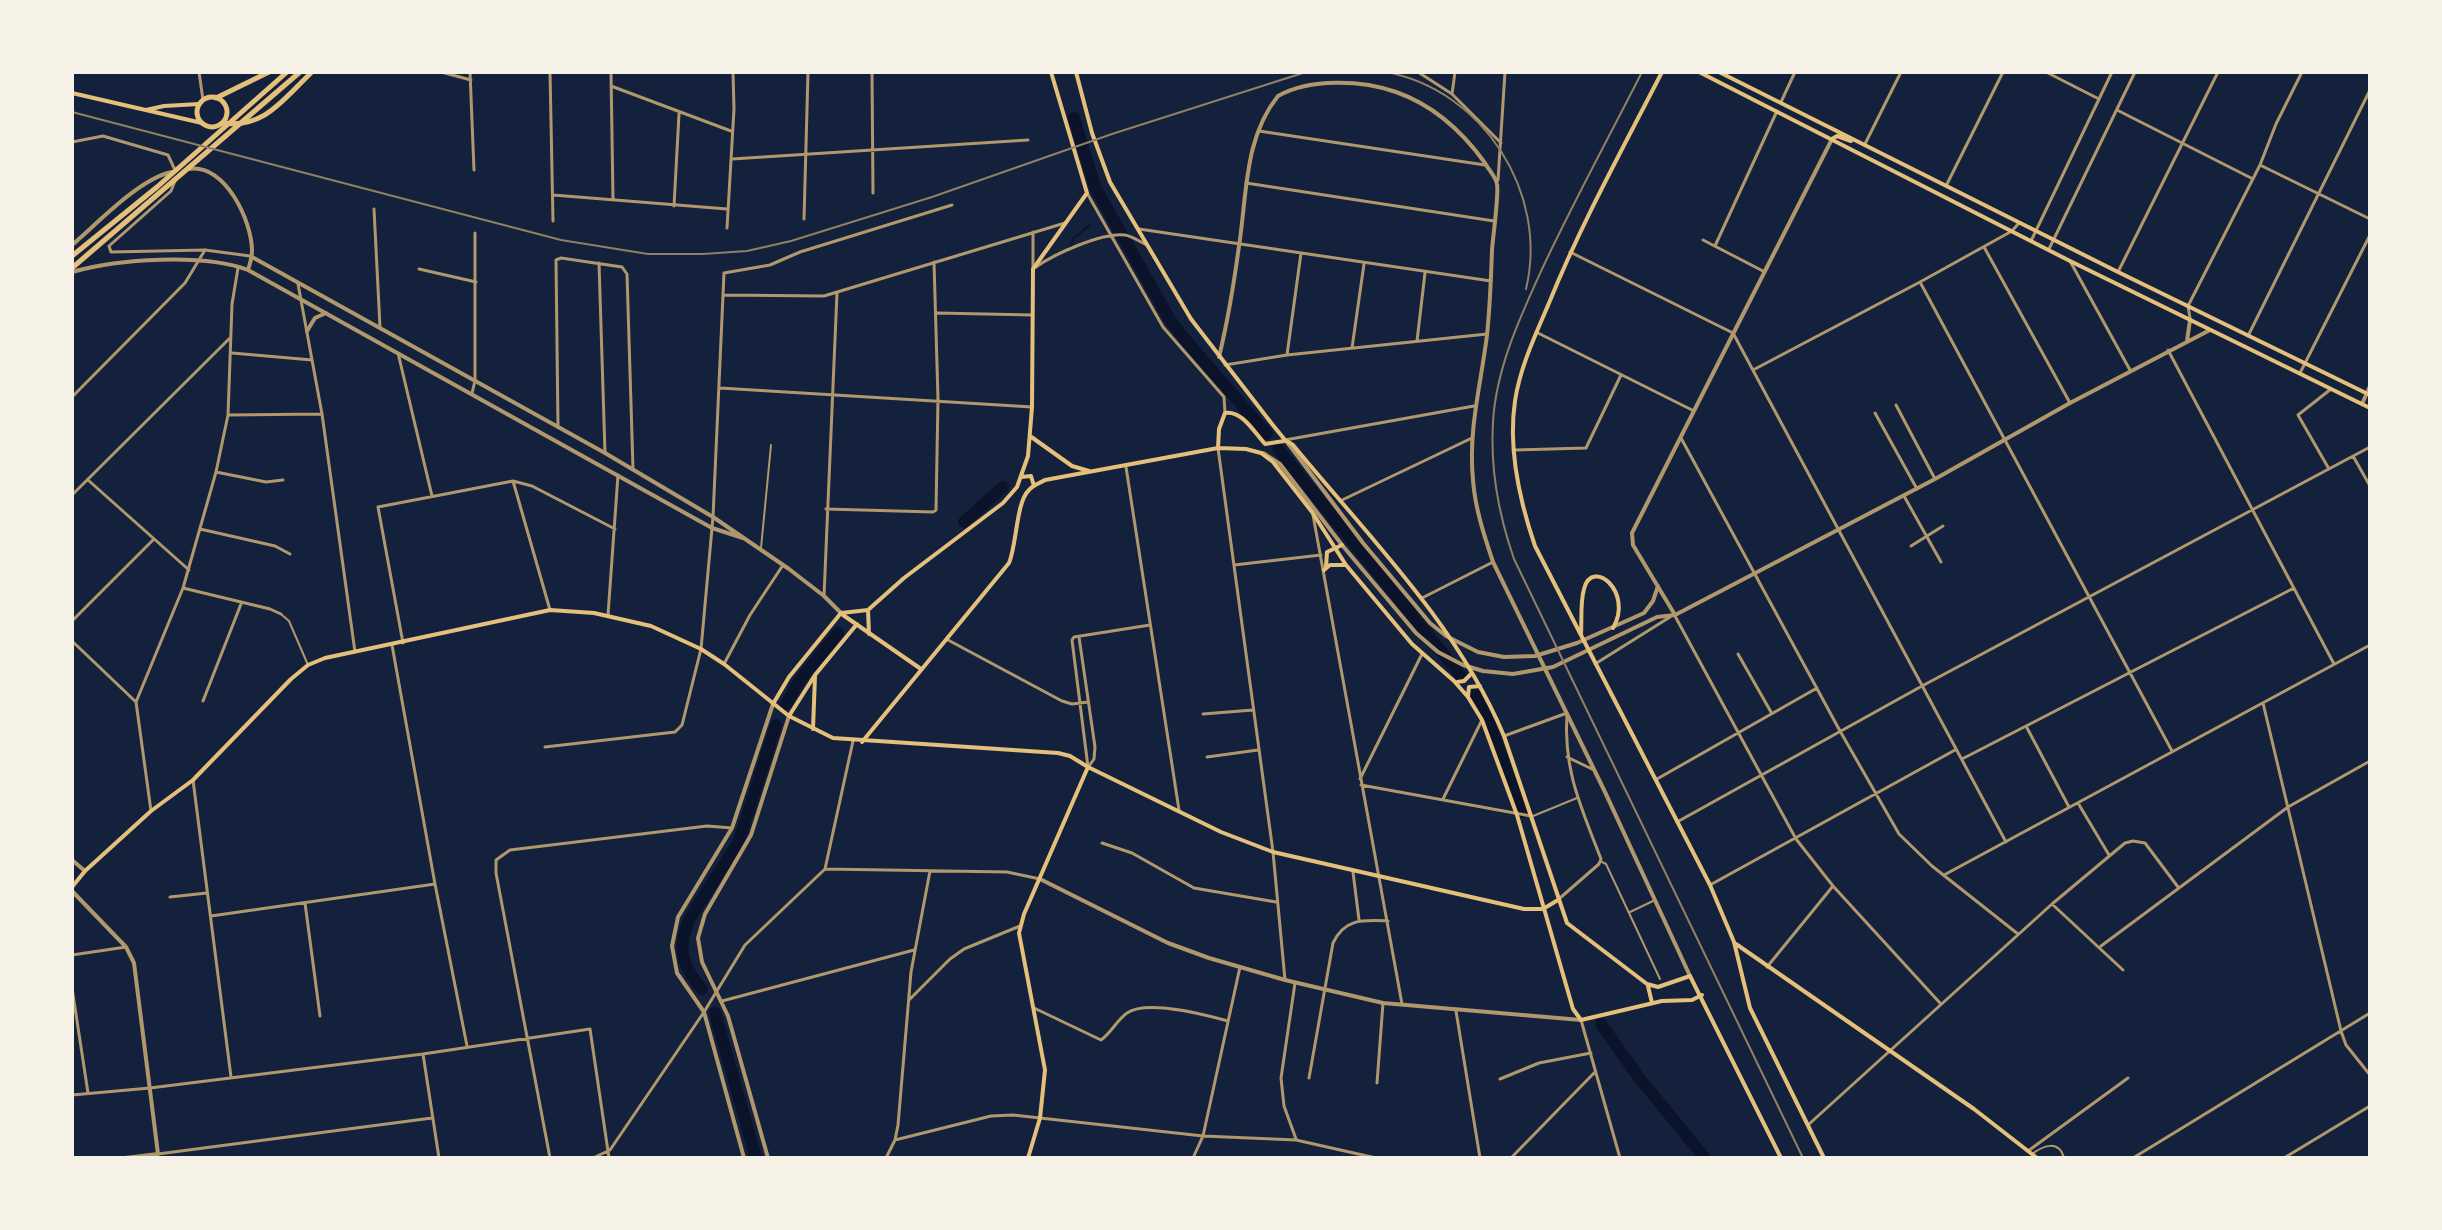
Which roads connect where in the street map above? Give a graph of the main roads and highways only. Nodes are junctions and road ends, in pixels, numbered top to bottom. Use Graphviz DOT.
graph roads {
  1 [pos="269,72"];
  2 [pos="287,72"];
  3 [pos="300,72"];
  4 [pos="312,72"];
  5 [pos="1051,72"];
  6 [pos="1076,72"];
  7 [pos="1662,72"];
  8 [pos="1699,72"];
  9 [pos="1719,72"];
  10 [pos="72,93"];
  11 [pos="216,98"];
  12 [pos="201,102"];
  13 [pos="142,111"];
  14 [pos="202,123"];
  15 [pos="222,123"];
  16 [pos="1832,139"];
  17 [pos="1864,144"];
  18 [pos="74,254"];
  19 [pos="72,270"];
  20 [pos="2368,394"];
  21 [pos="2370,408"];
  22 [pos="1030,436"];
  23 [pos="1285,440"];
  24 [pos="1218,448"];
  25 [pos="1093,472"];
  26 [pos="1022,474"];
  27 [pos="1034,486"];
  28 [pos="1317,519"];
  29 [pos="1326,522"];
  30 [pos="1342,545"];
  31 [pos="1334,547"];
  32 [pos="1346,565"];
  33 [pos="868,610"];
  34 [pos="841,613"];
  35 [pos="857,624"];
  36 [pos="1613,628"];
  37 [pos="869,634"];
  38 [pos="1581,636"];
  39 [pos="922,669"];
  40 [pos="1473,673"];
  41 [pos="815,675"];
  42 [pos="1454,681"];
  43 [pos="1480,686"];
  44 [pos="1468,697"];
  45 [pos="773,704"];
  46 [pos="789,716"];
  47 [pos="813,729"];
  48 [pos="862,742"];
  49 [pos="1088,767"];
  50 [pos="72,889"];
  51 [pos="1558,900"];
  52 [pos="1543,909"];
  53 [pos="1734,942"];
  54 [pos="1647,984"];
  55 [pos="1702,995"];
  56 [pos="1652,1003"];
  57 [pos="1028,1158"];
  58 [pos="1781,1158"];
  59 [pos="1824,1158"];
  60 [pos="2037,1158"];
  1 -- 11 [label="main road"];
  2 -- 18 [label="main road"];
  3 -- 19 [label="main road"];
  4 -- 15 [label="main road"];
  5 -- 22 [label="main road"];
  6 -- 23 [label="main road"];
  7 -- 38 [label="main road"];
  8 -- 16 [label="main road"];
  9 -- 17 [label="main road"];
  10 -- 13 [label="main road"];
  11 -- 12 [label="main road"];
  11 -- 15 [label="main road"];
  12 -- 13 [label="main road"];
  12 -- 14 [label="main road"];
  13 -- 14 [label="main road"];
  14 -- 15 [label="main road"];
  16 -- 17 [label="main road"];
  16 -- 21 [label="main road"];
  17 -- 20 [label="main road"];
  22 -- 25 [label="main road"];
  22 -- 26 [label="main road"];
  23 -- 24 [label="main road"];
  23 -- 40 [label="main road"];
  24 -- 25 [label="main road"];
  24 -- 28 [label="main road"];
  25 -- 27 [label="main road"];
  26 -- 27 [label="main road"];
  26 -- 33 [label="main road"];
  27 -- 39 [label="main road"];
  28 -- 29 [label="main road"];
  28 -- 31 [label="main road"];
  30 -- 31 [label="main road"];
  31 -- 32 [label="main road"];
  31 -- 32 [label="main road"];
  32 -- 42 [label="main road"];
  33 -- 34 [label="main road"];
  33 -- 37 [label="main road"];
  34 -- 35 [label="main road"];
  34 -- 45 [label="main road"];
  35 -- 37 [label="main road"];
  35 -- 41 [label="main road"];
  36 -- 38 [label="main road"];
  37 -- 39 [label="main road"];
  38 -- 53 [label="main road"];
  39 -- 48 [label="main road"];
  40 -- 42 [label="main road"];
  40 -- 43 [label="main road"];
  41 -- 46 [label="main road"];
  41 -- 47 [label="main road"];
  42 -- 44 [label="main road"];
  43 -- 44 [label="main road"];
  43 -- 51 [label="main road"];
  44 -- 52 [label="main road"];
  45 -- 46 [label="main road"];
  45 -- 50 [label="main road"];
  46 -- 47 [label="main road"];
  47 -- 48 [label="main road"];
  48 -- 49 [label="main road"];
  49 -- 52 [label="main road"];
  49 -- 57 [label="main road"];
  51 -- 52 [label="main road"];
  51 -- 54 [label="main road"];
  52 -- 56 [label="main road"];
  53 -- 59 [label="main road"];
  53 -- 60 [label="main road"];
  54 -- 55 [label="main road"];
  54 -- 56 [label="main road"];
  55 -- 56 [label="main road"];
  55 -- 58 [label="main road"];
}
